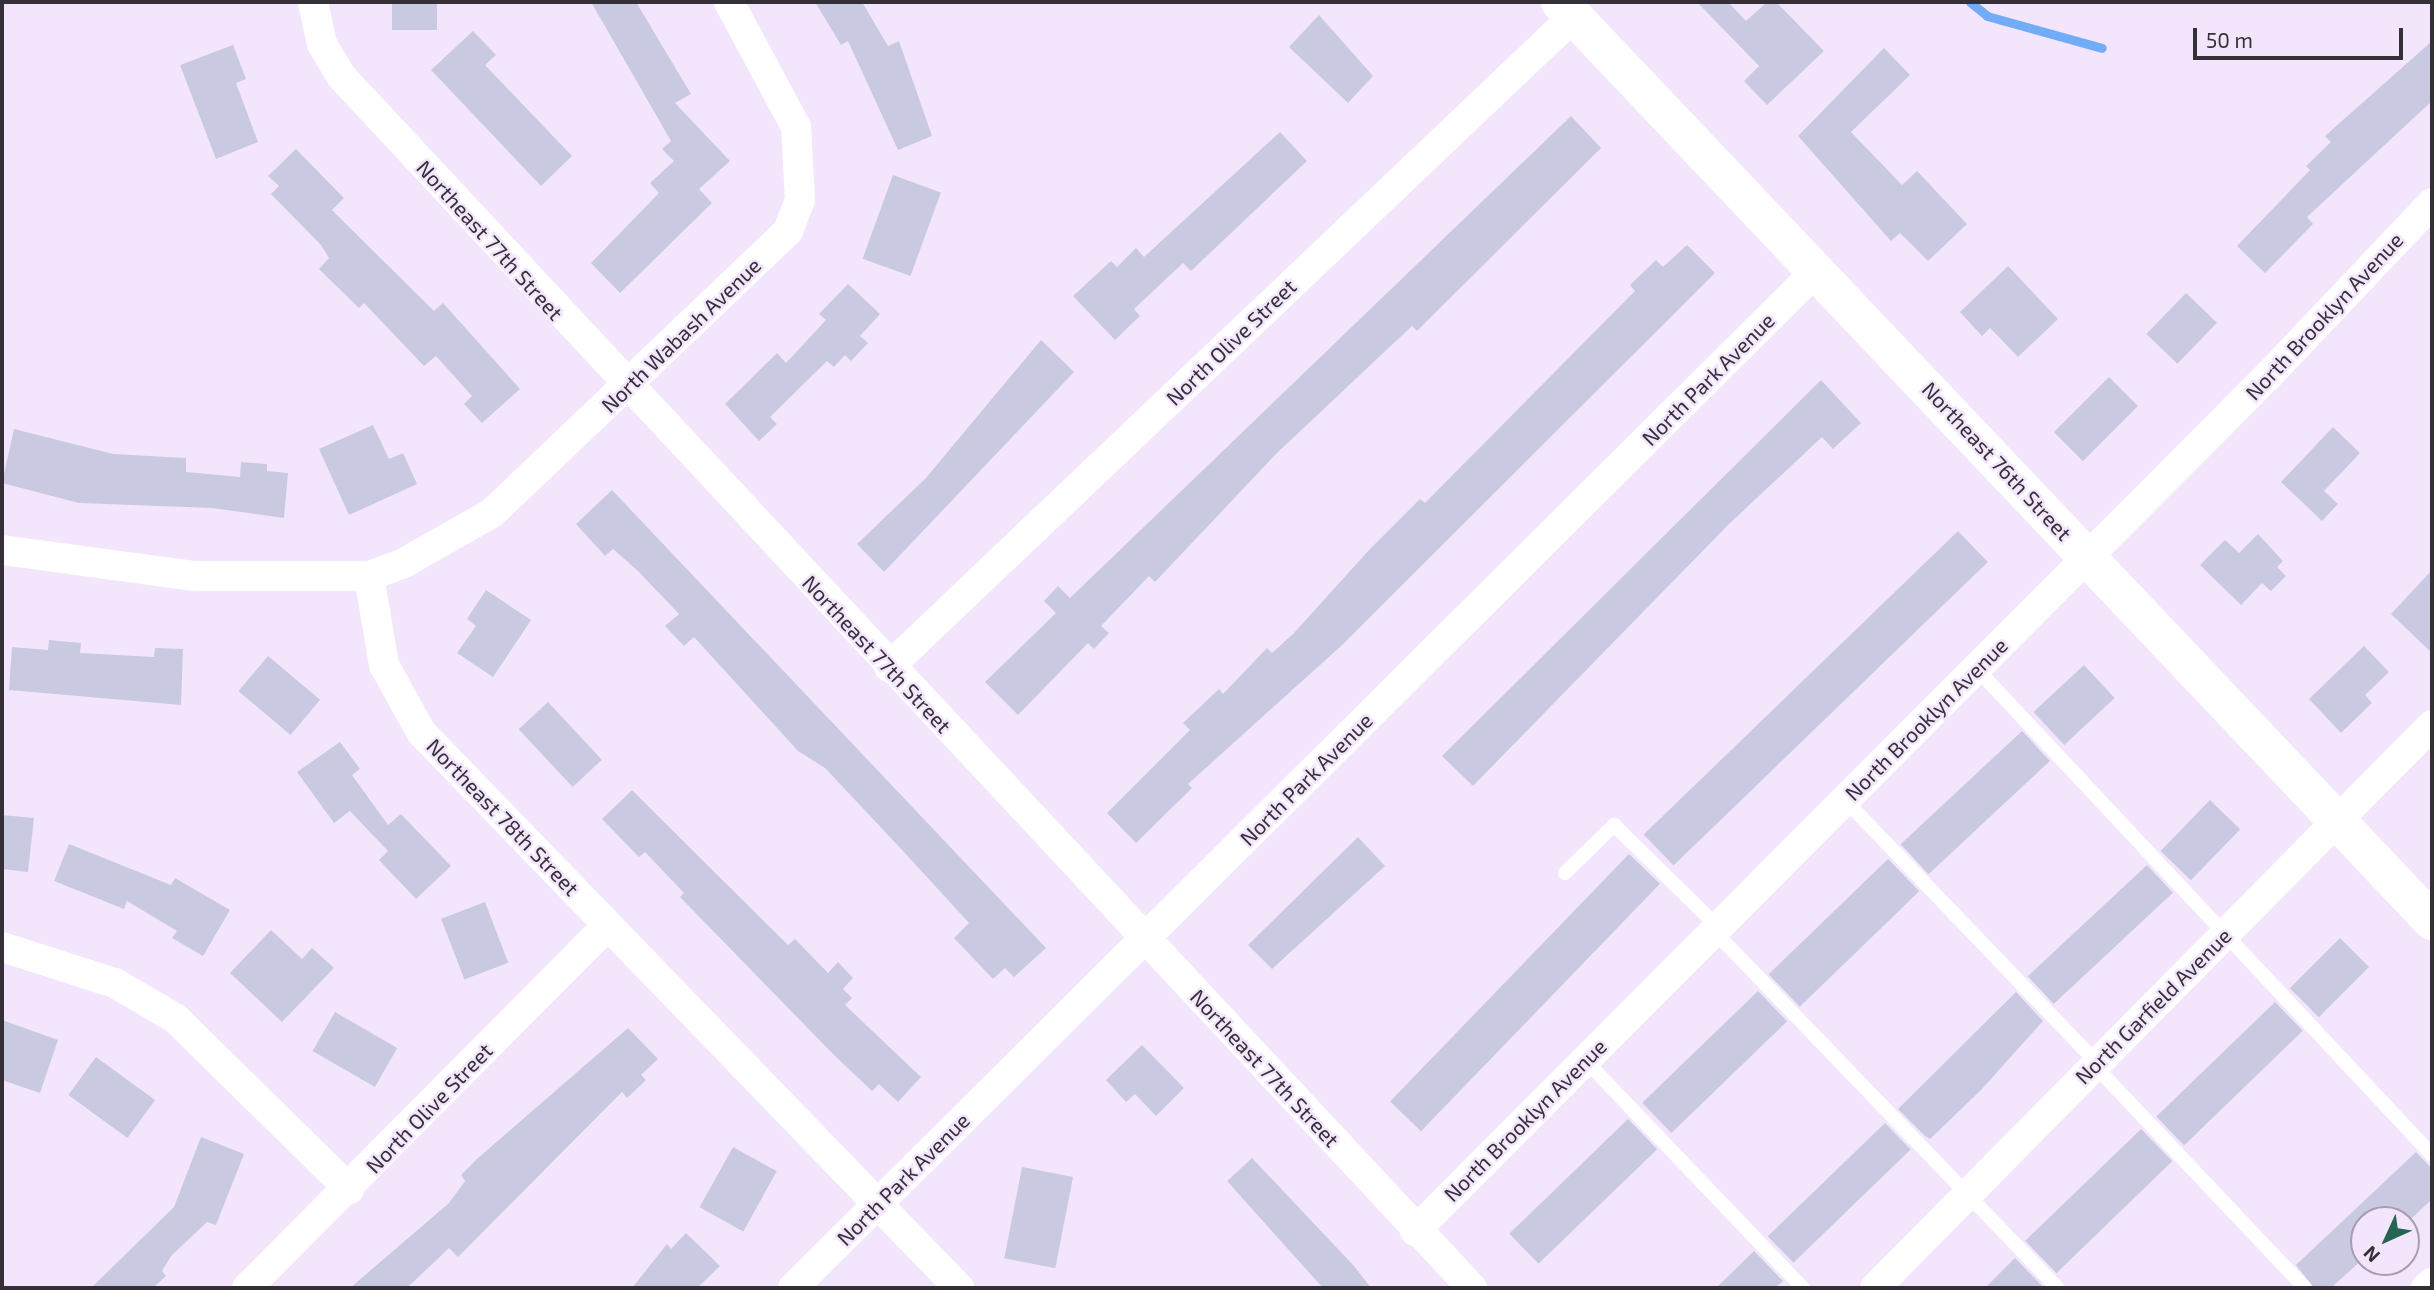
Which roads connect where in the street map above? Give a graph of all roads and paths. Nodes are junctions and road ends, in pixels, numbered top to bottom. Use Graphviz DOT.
graph roads {
  1 [pos="313,2"];
  2 [pos="729,2"];
  3 [pos="1567,9"];
  4 [pos="2432,203"];
  5 [pos="1818,269"];
  6 [pos="626,389"];
  7 [pos="2,550"];
  8 [pos="2087,557"];
  9 [pos="369,576"];
  10 [pos="889,667"];
  11 [pos="1976,668"];
  12 [pos="2432,725"];
  13 [pos="1845,800"];
  14 [pos="2339,819"];
  15 [pos="1565,873"];
  16 [pos="2432,921"];
  17 [pos="608,925"];
  18 [pos="1716,929"];
  19 [pos="2225,934"];
  20 [pos="1147,938"];
  21 [pos="2,947"];
  22 [pos="1585,1060"];
  23 [pos="2096,1065"];
  24 [pos="2432,1155"];
  25 [pos="349,1189"];
  26 [pos="1967,1195"];
  27 [pos="878,1204"];
  28 [pos="1415,1231"];
  29 [pos="2432,1283"];
  30 [pos="247,1288"];
  31 [pos="793,1288"];
  32 [pos="959,1288"];
  33 [pos="1472,1288"];
  34 [pos="1803,1288"];
  35 [pos="1875,1288"];
  36 [pos="2057,1288"];
  37 [pos="2305,1288"];
  38 [pos="2426,1288"];
  1 -- 6 [label="street, Northeast 77th Street"];
  2 -- 6 [label="street, North Wabash Avenue"];
  3 -- 5 [label="street, Northeast 76th Street"];
  3 -- 10 [label="street, North Olive Street"];
  4 -- 8 [label="street, North Brooklyn Avenue"];
  5 -- 8 [label="street, Northeast 76th Street"];
  5 -- 20 [label="street, North Park Avenue"];
  6 -- 9 [label="street, North Wabash Avenue"];
  6 -- 10 [label="street, Northeast 77th Street"];
  7 -- 9 [label="street"];
  8 -- 11 [label="street, North Brooklyn Avenue"];
  8 -- 14 [label="street, Northeast 76th Street"];
  9 -- 17 [label="street, Northeast 78th Street"];
  10 -- 20 [label="street, Northeast 77th Street"];
  11 -- 13 [label="street, North Brooklyn Avenue"];
  11 -- 19 [label="lane"];
  12 -- 14 [label="street, North Garfield Avenue"];
  13 -- 18 [label="street, North Brooklyn Avenue"];
  13 -- 23 [label="lane"];
  14 -- 16 [label="street, Northeast 76th Street"];
  14 -- 19 [label="street, North Garfield Avenue"];
  15 -- 18 [label="lane"];
  17 -- 25 [label="street, North Olive Street"];
  17 -- 27 [label="street, Northeast 78th Street"];
  18 -- 22 [label="street, North Brooklyn Avenue"];
  18 -- 26 [label="lane"];
  19 -- 23 [label="street, North Garfield Avenue"];
  19 -- 24 [label="lane"];
  20 -- 27 [label="street, North Park Avenue"];
  20 -- 28 [label="street, Northeast 77th Street"];
  21 -- 25 [label="street"];
  22 -- 28 [label="street, North Brooklyn Avenue"];
  22 -- 34 [label="lane"];
  23 -- 26 [label="street, North Garfield Avenue"];
  23 -- 37 [label="lane"];
  25 -- 30 [label="street, North Olive Street"];
  26 -- 35 [label="street, North Garfield Avenue"];
  26 -- 36 [label="lane"];
  27 -- 31 [label="street, North Park Avenue"];
  27 -- 32 [label="street, Northeast 78th Street"];
  28 -- 33 [label="street, Northeast 77th Street"];
  29 -- 38 [label="street"];
}
